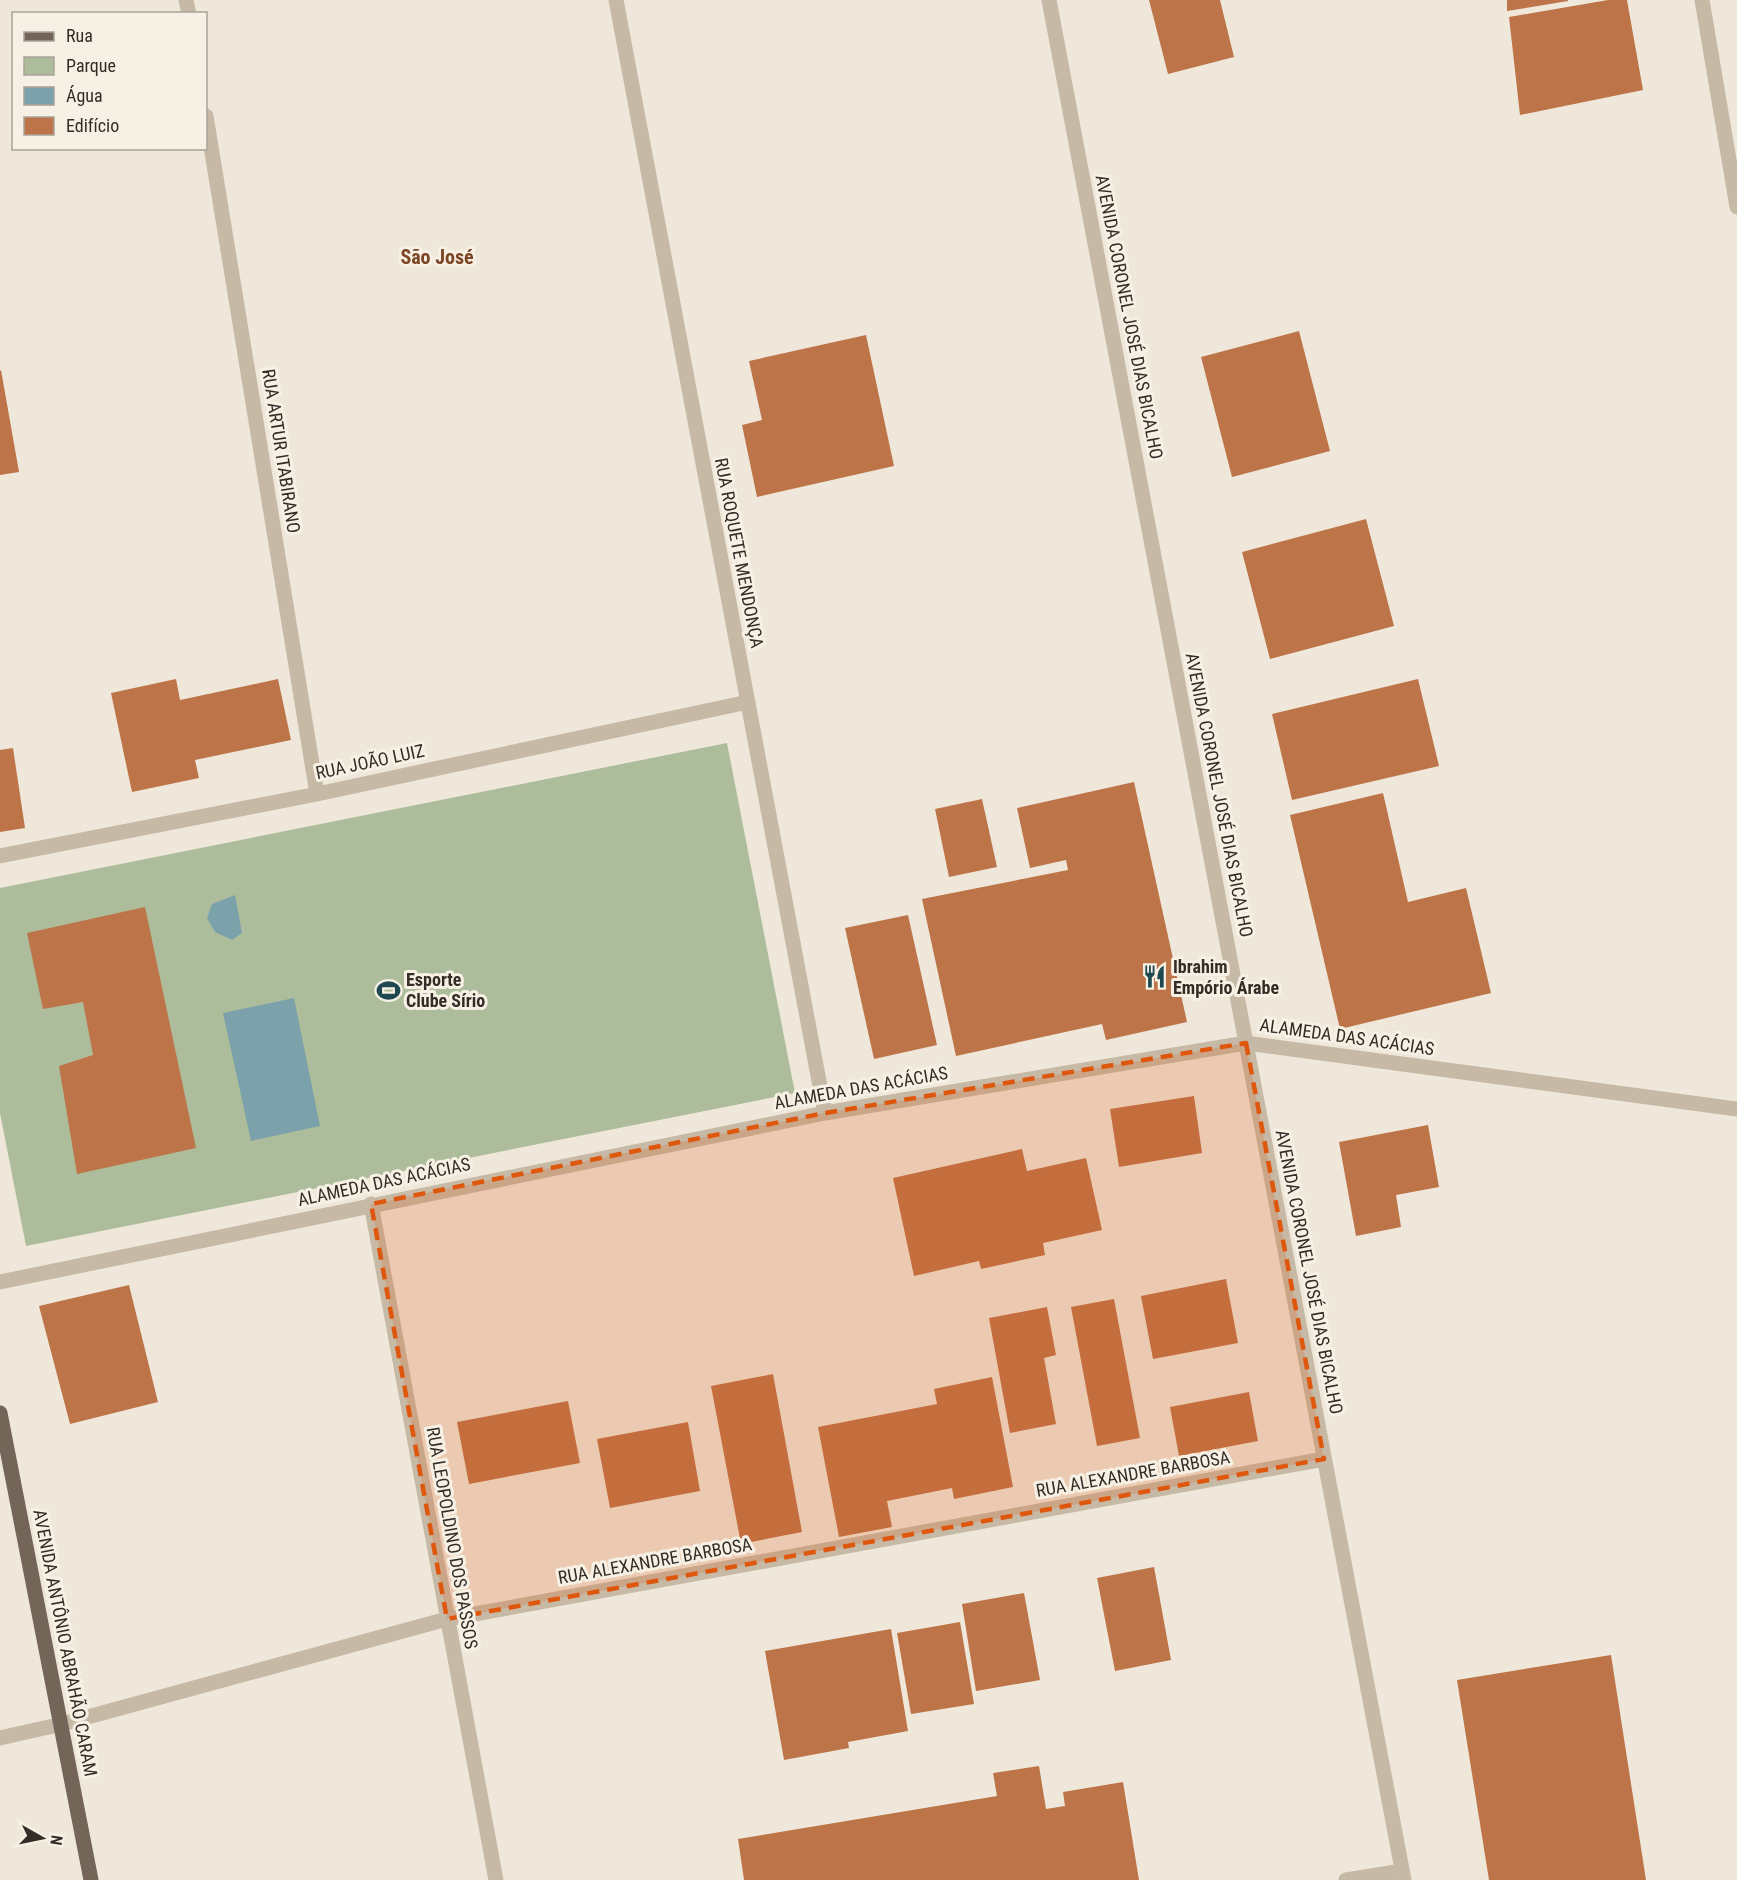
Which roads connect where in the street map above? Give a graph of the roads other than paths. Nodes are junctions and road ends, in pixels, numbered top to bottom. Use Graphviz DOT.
graph roads {
  1 [pos="616,0"];
  2 [pos="1049,0"];
  3 [pos="1702,0"];
  4 [pos="207,122"];
  5 [pos="1737,207"];
  6 [pos="748,702"];
  7 [pos="317,794"];
  8 [pos="0,856"];
  9 [pos="1246,1043"];
  10 [pos="1737,1109"];
  11 [pos="825,1113"];
  12 [pos="371,1204"];
  13 [pos="0,1282"];
  14 [pos="0,1413"];
  15 [pos="1324,1459"];
  16 [pos="447,1619"];
  17 [pos="62,1724"];
  18 [pos="0,1738"];
  19 [pos="1403,1875"];
  20 [pos="91,1880"];
  21 [pos="496,1880"];
  22 [pos="1346,1880"];
  1 -- 6 [label="street, RUA ROQUETE MENDONÇA"];
  2 -- 9 [label="street, AVENIDA CORONEL JOSÉ DIAS BICALHO"];
  3 -- 5 [label="street"];
  4 -- 7 [label="street, RUA ARTUR ITABIRANO"];
  6 -- 7 [label="street, RUA JOÃO LUIZ"];
  6 -- 11 [label="street, RUA ROQUETE MENDONÇA"];
  7 -- 8 [label="street, RUA JOÃO LUIZ"];
  9 -- 10 [label="street, ALAMEDA DAS ACÁCIAS"];
  9 -- 11 [label="street, ALAMEDA DAS ACÁCIAS"];
  9 -- 15 [label="street, AVENIDA CORONEL JOSÉ DIAS BICALHO"];
  11 -- 12 [label="street, ALAMEDA DAS ACÁCIAS"];
  12 -- 13 [label="street, ALAMEDA DAS ACÁCIAS"];
  12 -- 16 [label="street, RUA LEOPOLDINO DOS PASSOS"];
  14 -- 17 [label="main road, AVENIDA ANTÔNIO ABRAHÃO CARAM"];
  15 -- 16 [label="street, RUA ALEXANDRE BARBOSA"];
  15 -- 19 [label="street, AVENIDA CORONEL JOSÉ DIAS BICALHO"];
  16 -- 17 [label="street, RUA ALEXANDRE BARBOSA"];
  16 -- 21 [label="street, RUA LEOPOLDINO DOS PASSOS"];
  17 -- 18 [label="street, RUA ALEXANDRE BARBOSA"];
  17 -- 20 [label="main road, AVENIDA ANTÔNIO ABRAHÃO CARAM"];
  19 -- 22 [label="street"];
}
